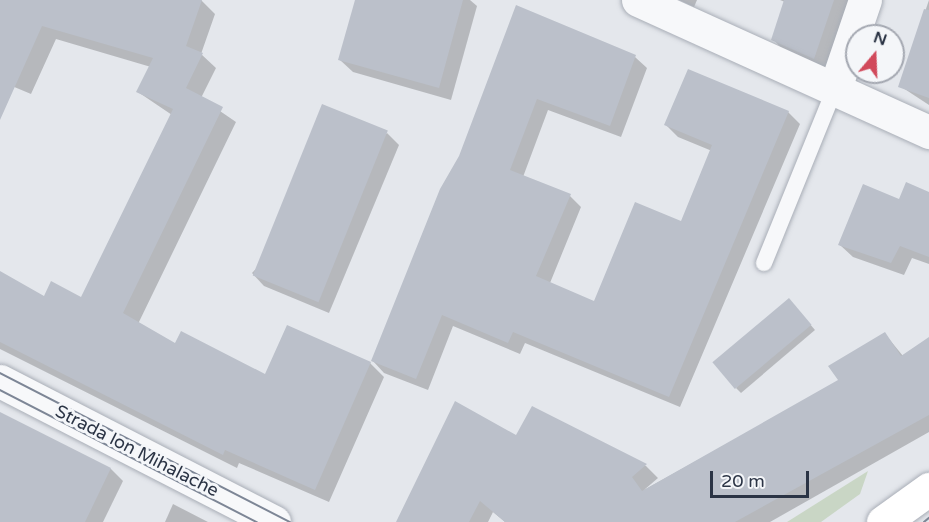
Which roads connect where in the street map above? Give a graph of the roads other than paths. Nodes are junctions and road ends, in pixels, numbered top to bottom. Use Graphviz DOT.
graph roads {
  1 [pos="638,0"];
  2 [pos="865,0"];
  3 [pos="835,88"];
  4 [pos="929,132"];
  5 [pos="764,263"];
  6 [pos="0,381"];
  7 [pos="929,489"];
  8 [pos="274,522"];
  9 [pos="883,522"];
  1 -- 3 [label="street"];
  2 -- 3 [label="street"];
  3 -- 4 [label="street"];
  3 -- 5 [label="lane"];
  6 -- 8 [label="street, Strada Ion Mihalache"];
  7 -- 9 [label="main road"];
}
